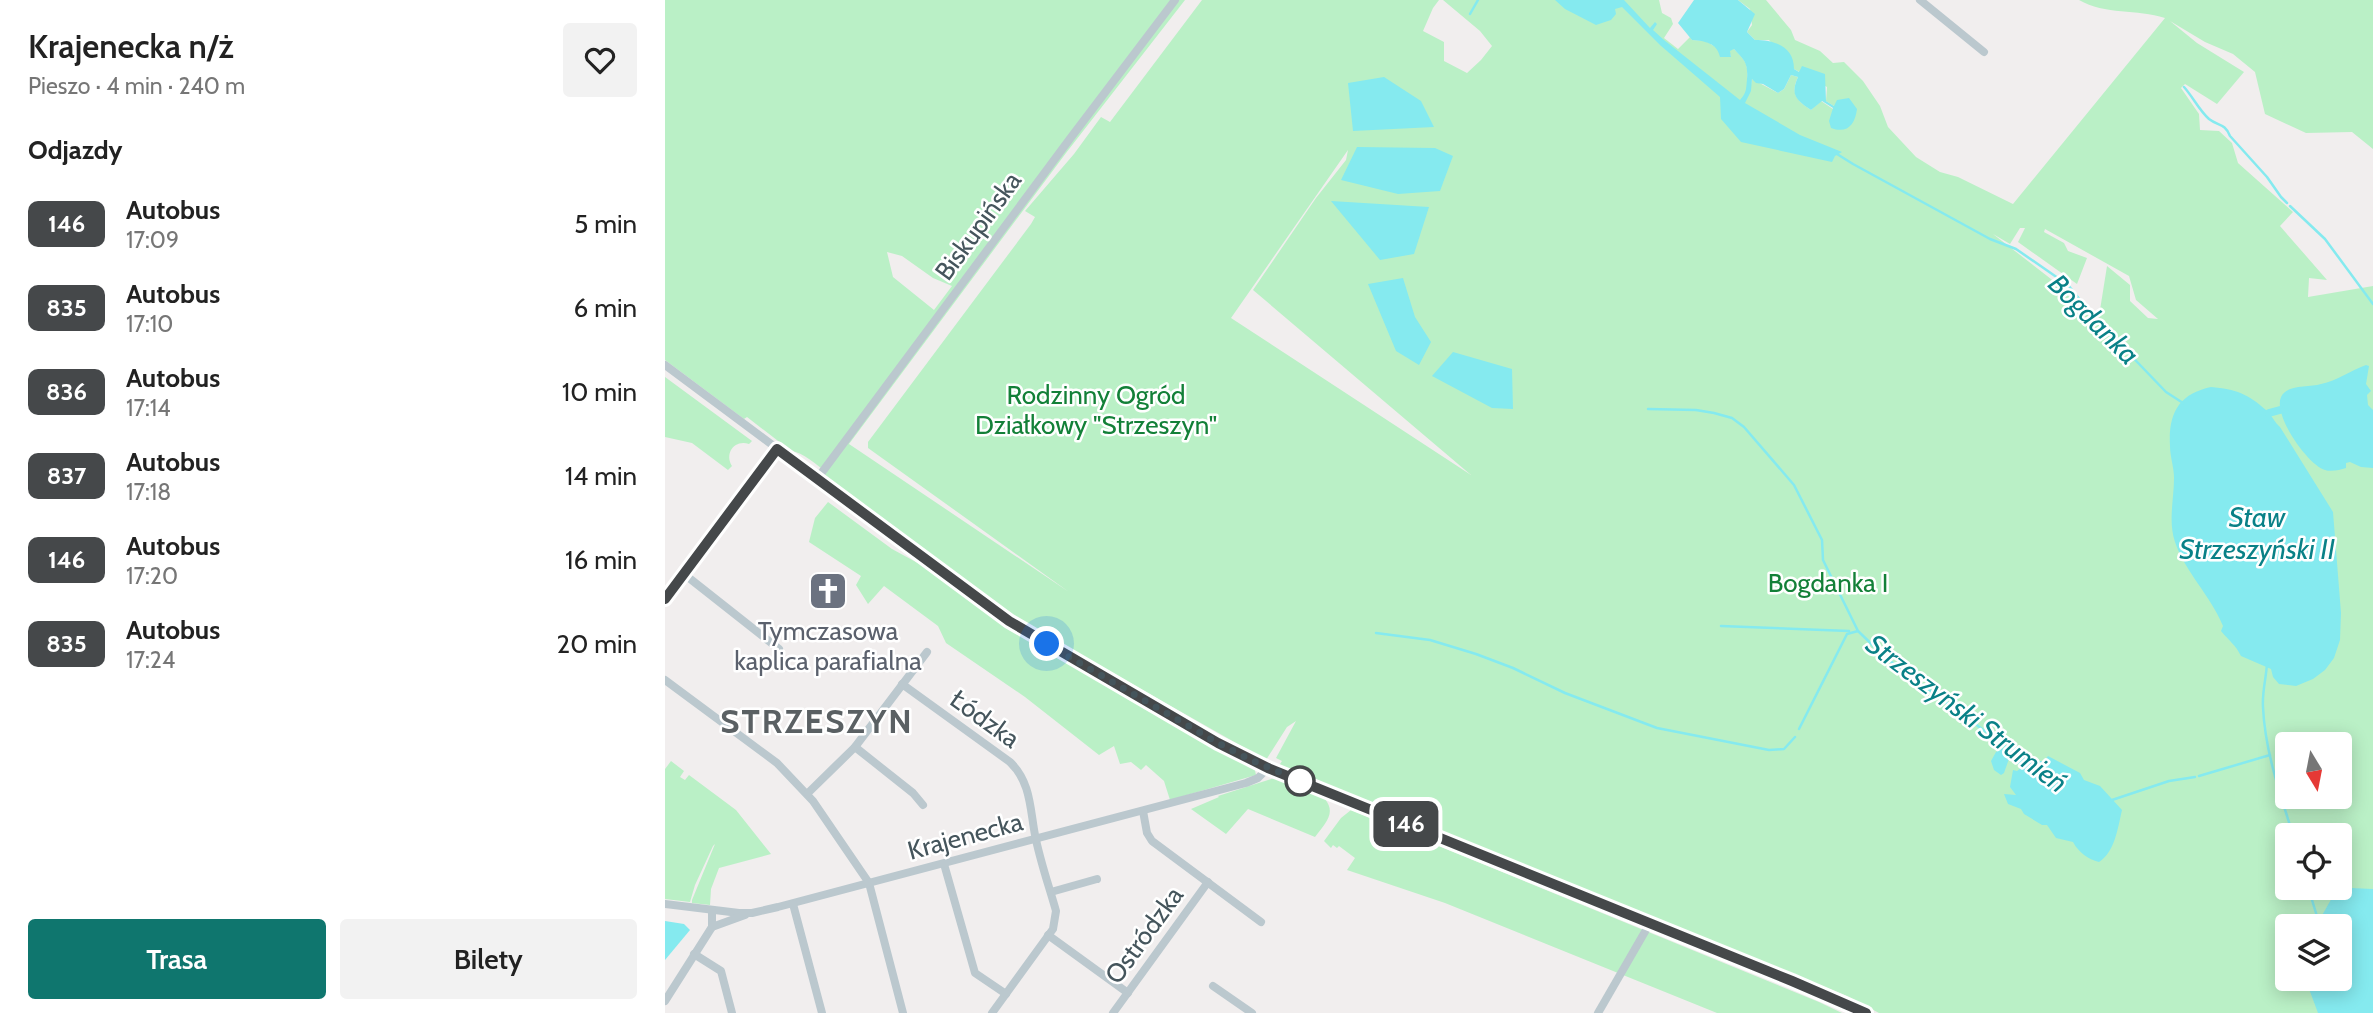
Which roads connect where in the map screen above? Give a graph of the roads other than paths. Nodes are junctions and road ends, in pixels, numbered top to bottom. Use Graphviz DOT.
graph roads {
  1 [pos="1175,0"];
  2 [pos="1920,0"];
  3 [pos="1984,52"];
  4 [pos="665,365"];
  5 [pos="777,449"];
  6 [pos="817,479"];
  7 [pos="684,573"];
  8 [pos="665,599"];
  9 [pos="779,649"];
  10 [pos="927,652"];
  11 [pos="665,680"];
  12 [pos="902,684"];
  13 [pos="855,747"];
  14 [pos="1268,768"];
  15 [pos="808,793"];
  16 [pos="923,805"];
  17 [pos="1143,811"];
  18 [pos="1036,839"];
  19 [pos="944,864"];
  20 [pos="1097,879"];
  21 [pos="870,883"];
  22 [pos="1208,883"];
  23 [pos="1051,892"];
  24 [pos="665,904"];
  25 [pos="793,904"];
  26 [pos="712,911"];
  27 [pos="752,913"];
  28 [pos="1261,922"];
  29 [pos="1650,923"];
  30 [pos="712,928"];
  31 [pos="1048,935"];
  32 [pos="694,954"];
  33 [pos="1213,986"];
  34 [pos="1128,993"];
  35 [pos="1006,994"];
  36 [pos="665,1001"];
  37 [pos="732,1013"];
  38 [pos="821,1013"];
  39 [pos="903,1013"];
  40 [pos="992,1013"];
  41 [pos="1113,1013"];
  42 [pos="1252,1013"];
  43 [pos="1598,1013"];
  44 [pos="1866,1013"];
  1 -- 6 [label="street, Biskupińska"];
  2 -- 3 [label="street"];
  4 -- 5 [label="street"];
  5 -- 6 [label="street"];
  5 -- 7 [label="street"];
  6 -- 14 [label="street"];
  7 -- 8 [label="street"];
  7 -- 9 [label="street"];
  10 -- 12 [label="street"];
  11 -- 15 [label="street"];
  12 -- 13 [label="street"];
  12 -- 18 [label="street, Łódzka"];
  13 -- 15 [label="street"];
  13 -- 16 [label="street"];
  14 -- 17 [label="street, Krajenecka"];
  14 -- 29 [label="street"];
  15 -- 21 [label="street"];
  17 -- 18 [label="street, Krajenecka"];
  17 -- 22 [label="street"];
  18 -- 19 [label="street, Krajenecka"];
  18 -- 23 [label="street, Łódzka"];
  19 -- 21 [label="street, Krajenecka"];
  19 -- 35 [label="street"];
  20 -- 23 [label="street"];
  21 -- 25 [label="street, Krajenecka"];
  21 -- 39 [label="street"];
  22 -- 28 [label="street"];
  22 -- 34 [label="street, Ostródzka"];
  23 -- 31 [label="street, Łódzka"];
  24 -- 26 [label="street, Krajenecka"];
  25 -- 27 [label="street, Krajenecka"];
  25 -- 38 [label="street"];
  26 -- 27 [label="street, Krajenecka"];
  26 -- 30 [label="street"];
  27 -- 30 [label="street"];
  29 -- 43 [label="street"];
  29 -- 44 [label="street"];
  30 -- 32 [label="street"];
  31 -- 34 [label="street"];
  31 -- 35 [label="street"];
  32 -- 36 [label="street"];
  32 -- 37 [label="street"];
  33 -- 42 [label="street"];
  34 -- 41 [label="street, Ostródzka"];
  35 -- 40 [label="street"];
}
